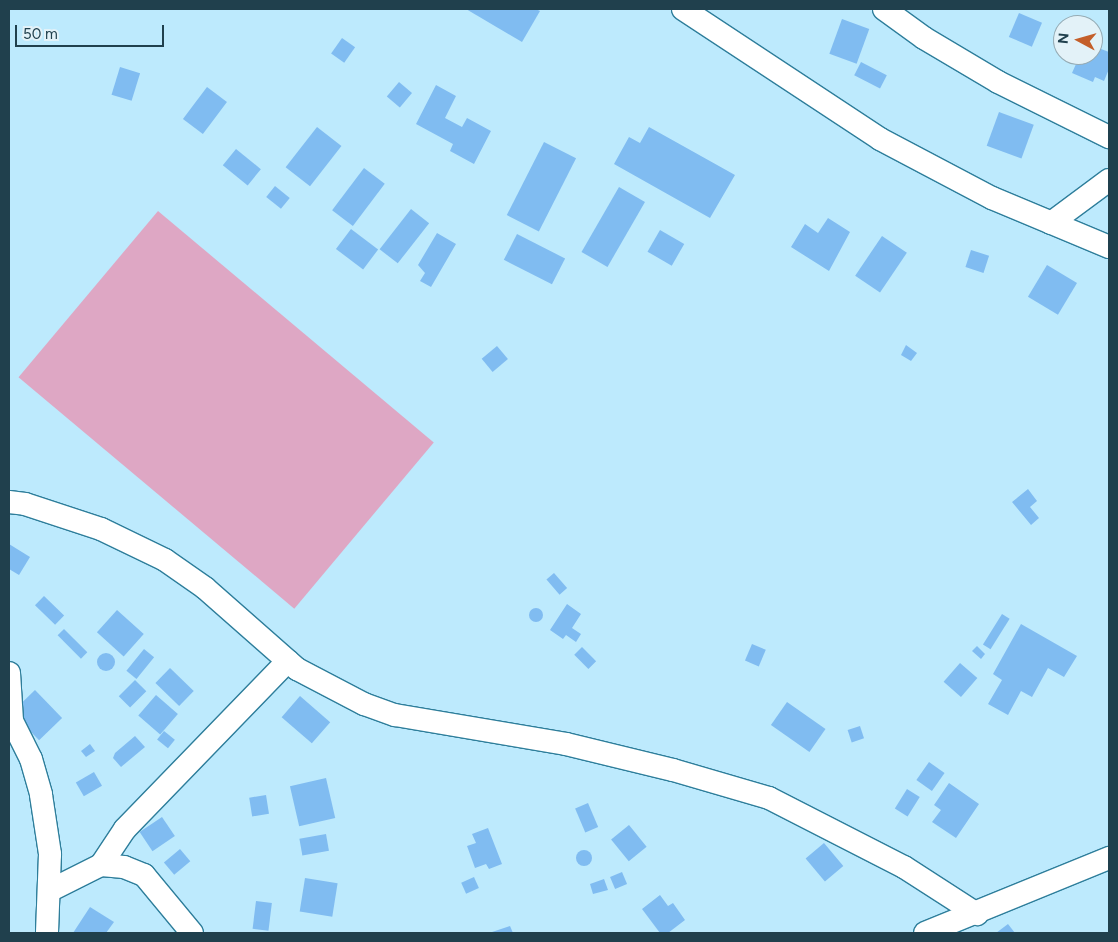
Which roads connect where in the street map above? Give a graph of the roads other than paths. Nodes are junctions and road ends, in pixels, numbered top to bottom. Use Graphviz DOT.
graph roads {
  1 [pos="683,9"];
  2 [pos="884,9"];
  3 [pos="1109,137"];
  4 [pos="1109,180"];
  5 [pos="1051,223"];
  6 [pos="1109,247"];
  7 [pos="9,502"];
  8 [pos="288,661"];
  9 [pos="9,673"];
  10 [pos="1109,858"];
  11 [pos="101,865"];
  12 [pos="49,891"];
  13 [pos="977,914"];
  14 [pos="47,933"];
  15 [pos="192,933"];
  16 [pos="925,933"];
  1 -- 5 [label="street"];
  2 -- 3 [label="street"];
  4 -- 5 [label="street"];
  5 -- 6 [label="street"];
  7 -- 8 [label="street"];
  8 -- 11 [label="street"];
  8 -- 13 [label="street"];
  9 -- 12 [label="street"];
  10 -- 13 [label="street"];
  11 -- 12 [label="street"];
  11 -- 15 [label="street"];
  12 -- 14 [label="street"];
  13 -- 16 [label="street"];
}
